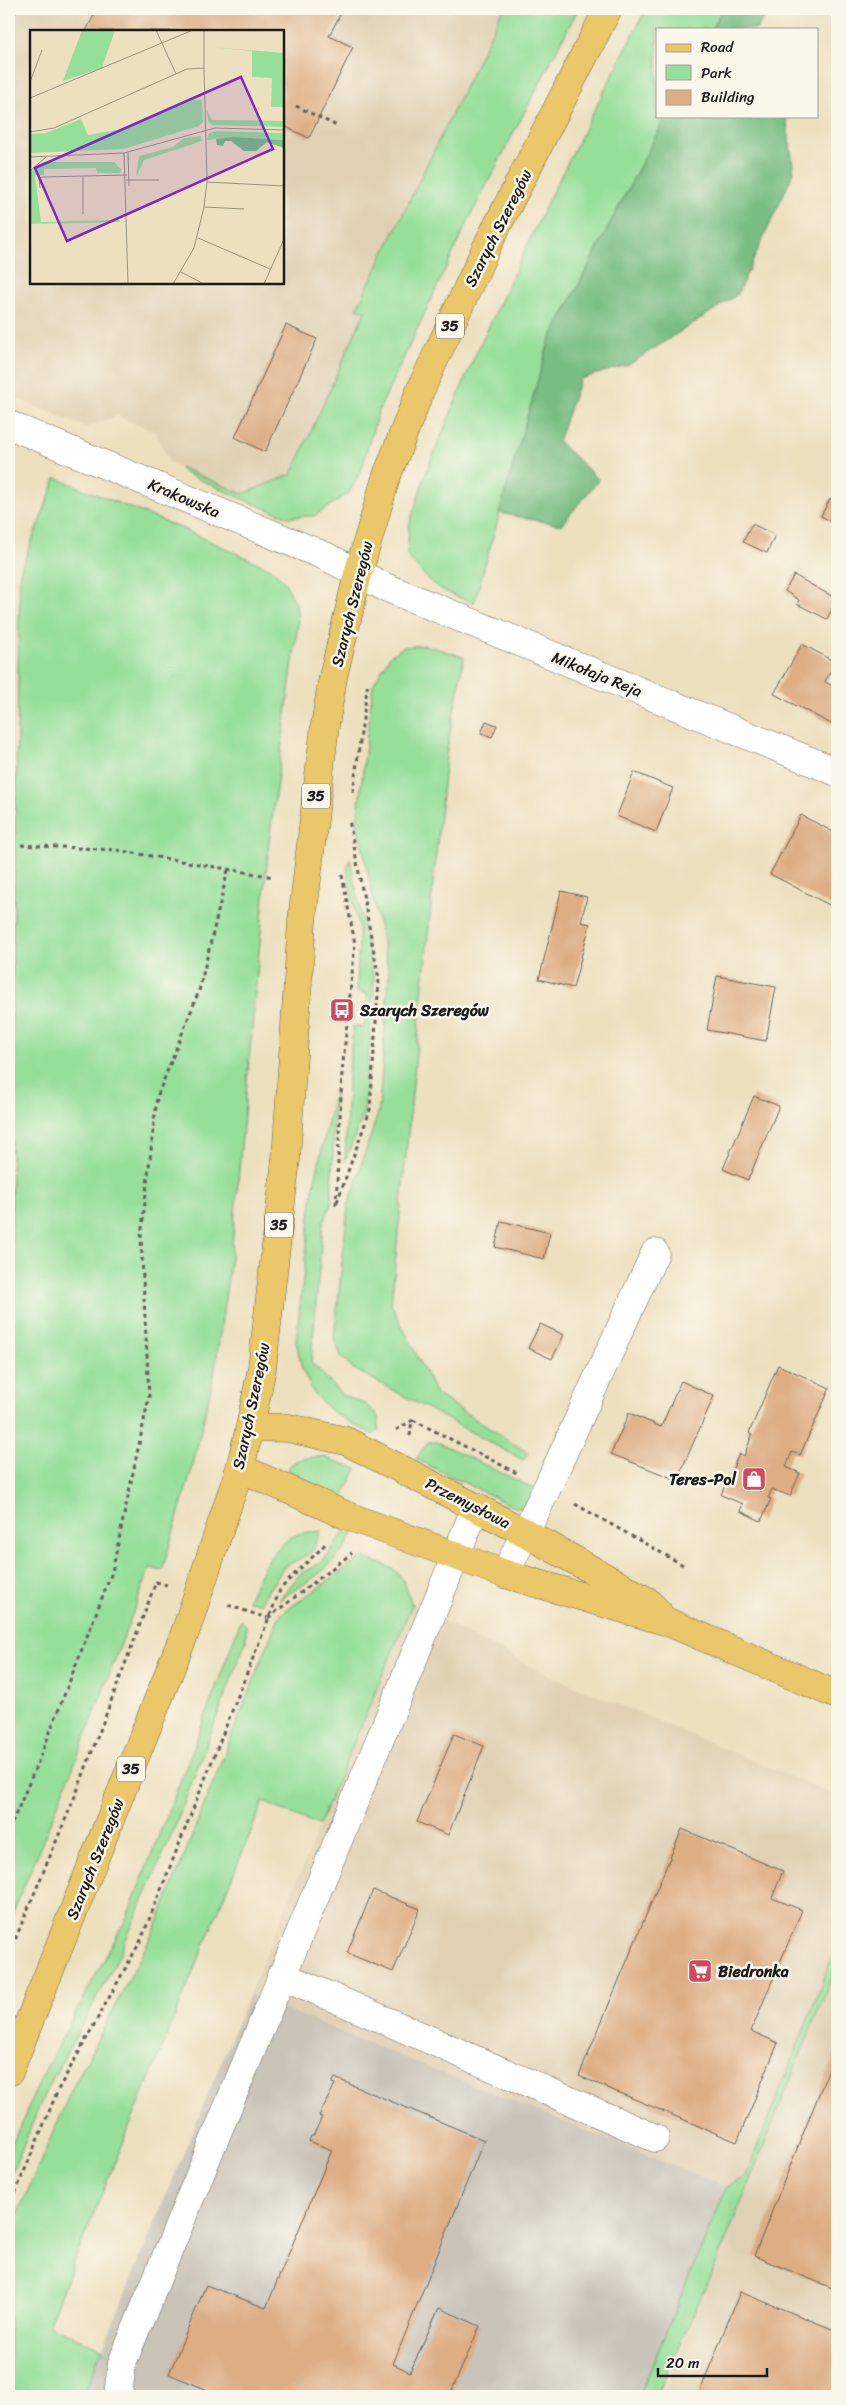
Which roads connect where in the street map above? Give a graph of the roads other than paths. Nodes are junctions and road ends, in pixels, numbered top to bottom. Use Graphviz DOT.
graph roads {
  1 [pos="608,9"];
  2 [pos="9,425"];
  3 [pos="358,574"];
  4 [pos="837,772"];
  5 [pos="655,1253"];
  6 [pos="250,1427"];
  7 [pos="240,1468"];
  8 [pos="476,1507"];
  9 [pos="526,1533"];
  10 [pos="455,1555"];
  11 [pos="505,1574"];
  12 [pos="668,1622"];
  13 [pos="837,1695"];
  14 [pos="281,1975"];
  15 [pos="9,2072"];
  16 [pos="655,2138"];
  17 [pos="118,2396"];
  1 -- 3 [label="main road, Szarych Szeregów / 35"];
  2 -- 3 [label="street, Krakowska"];
  3 -- 4 [label="street, Mikołaja Reja"];
  3 -- 6 [label="main road, Szarych Szeregów / 35"];
  5 -- 9 [label="street"];
  6 -- 7 [label="main road, Szarych Szeregów / 35"];
  6 -- 8 [label="main road, Przemysłowa"];
  7 -- 10 [label="main road, Przemysłowa"];
  7 -- 15 [label="main road, Szarych Szeregów / 35"];
  8 -- 9 [label="main road, Przemysłowa"];
  8 -- 10 [label="street"];
  9 -- 11 [label="street"];
  9 -- 12 [label="main road, Przemysłowa"];
  10 -- 11 [label="main road, Przemysłowa"];
  10 -- 14 [label="street"];
  11 -- 12 [label="main road, Przemysłowa"];
  12 -- 13 [label="main road, Przemysłowa"];
  14 -- 16 [label="street"];
  14 -- 17 [label="street"];
}
